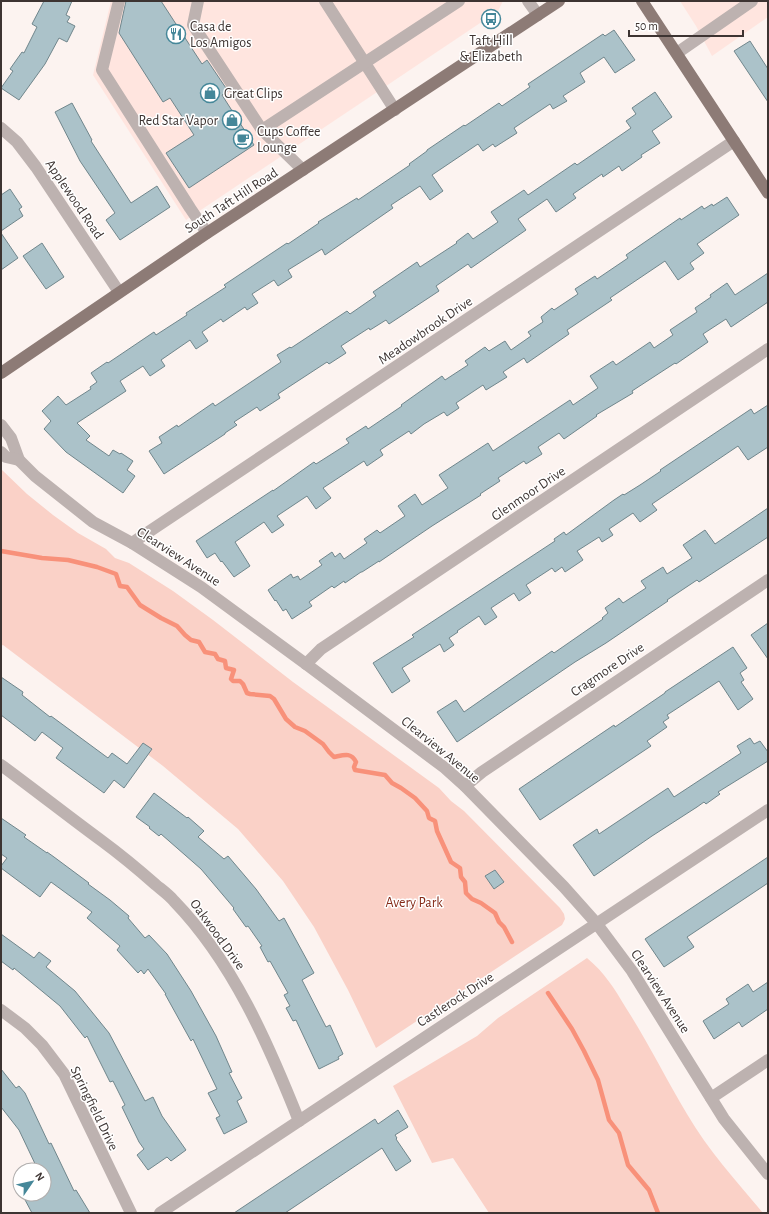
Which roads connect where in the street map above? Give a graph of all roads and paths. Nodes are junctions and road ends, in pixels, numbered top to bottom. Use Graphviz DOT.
graph roads {
  1 [pos="119,1"];
  2 [pos="198,1"];
  3 [pos="325,1"];
  4 [pos="459,1"];
  5 [pos="528,1"];
  6 [pos="559,1"];
  7 [pos="642,1"];
  8 [pos="752,1"];
  9 [pos="538,15"];
  10 [pos="677,53"];
  11 [pos="365,63"];
  12 [pos="395,110"];
  13 [pos="1,128"];
  14 [pos="262,130"];
  15 [pos="734,141"];
  16 [pos="302,170"];
  17 [pos="768,193"];
  18 [pos="207,233"];
  19 [pos="120,292"];
  20 [pos="768,349"];
  21 [pos="1,373"];
  22 [pos="1,425"];
  23 [pos="1,452"];
  24 [pos="19,460"];
  25 [pos="132,543"];
  26 [pos="768,580"];
  27 [pos="306,664"];
  28 [pos="1,765"];
  29 [pos="465,786"];
  30 [pos="768,810"];
  31 [pos="597,924"];
  32 [pos="1,1010"];
  33 [pos="768,1060"];
  34 [pos="711,1098"];
  35 [pos="298,1121"];
  36 [pos="768,1174"];
  37 [pos="131,1213"];
  38 [pos="160,1213"];
  1 -- 18 [label="street"];
  2 -- 14 [label="street"];
  3 -- 11 [label="street"];
  4 -- 11 [label="street"];
  5 -- 9 [label="street"];
  6 -- 9 [label="main road, South Taft Hill Road"];
  7 -- 10 [label="main road"];
  8 -- 10 [label="street"];
  9 -- 12 [label="main road, South Taft Hill Road"];
  10 -- 15 [label="main road"];
  11 -- 12 [label="street"];
  11 -- 14 [label="street"];
  12 -- 16 [label="main road, South Taft Hill Road"];
  13 -- 19 [label="street, Applewood Road"];
  14 -- 16 [label="street"];
  15 -- 17 [label="main road"];
  15 -- 25 [label="street, Meadowbrook Drive"];
  16 -- 18 [label="main road, South Taft Hill Road"];
  18 -- 19 [label="main road, South Taft Hill Road"];
  19 -- 21 [label="main road, South Taft Hill Road"];
  20 -- 27 [label="street, Glenmoor Drive"];
  22 -- 24 [label="street, Clearview Avenue"];
  23 -- 24 [label="street, Clearview Avenue"];
  24 -- 25 [label="street, Clearview Avenue"];
  25 -- 27 [label="street, Clearview Avenue"];
  26 -- 29 [label="street, Cragmore Drive"];
  27 -- 29 [label="street, Clearview Avenue"];
  28 -- 35 [label="street, Oakwood Drive"];
  29 -- 31 [label="street, Clearview Avenue"];
  30 -- 31 [label="street, Castlerock Drive"];
  31 -- 34 [label="street, Clearview Avenue"];
  31 -- 35 [label="street, Castlerock Drive"];
  32 -- 37 [label="street, Springfield Drive"];
  33 -- 34 [label="street"];
  34 -- 36 [label="street, Clearview Avenue"];
  35 -- 38 [label="street, Castlerock Drive"];
}
